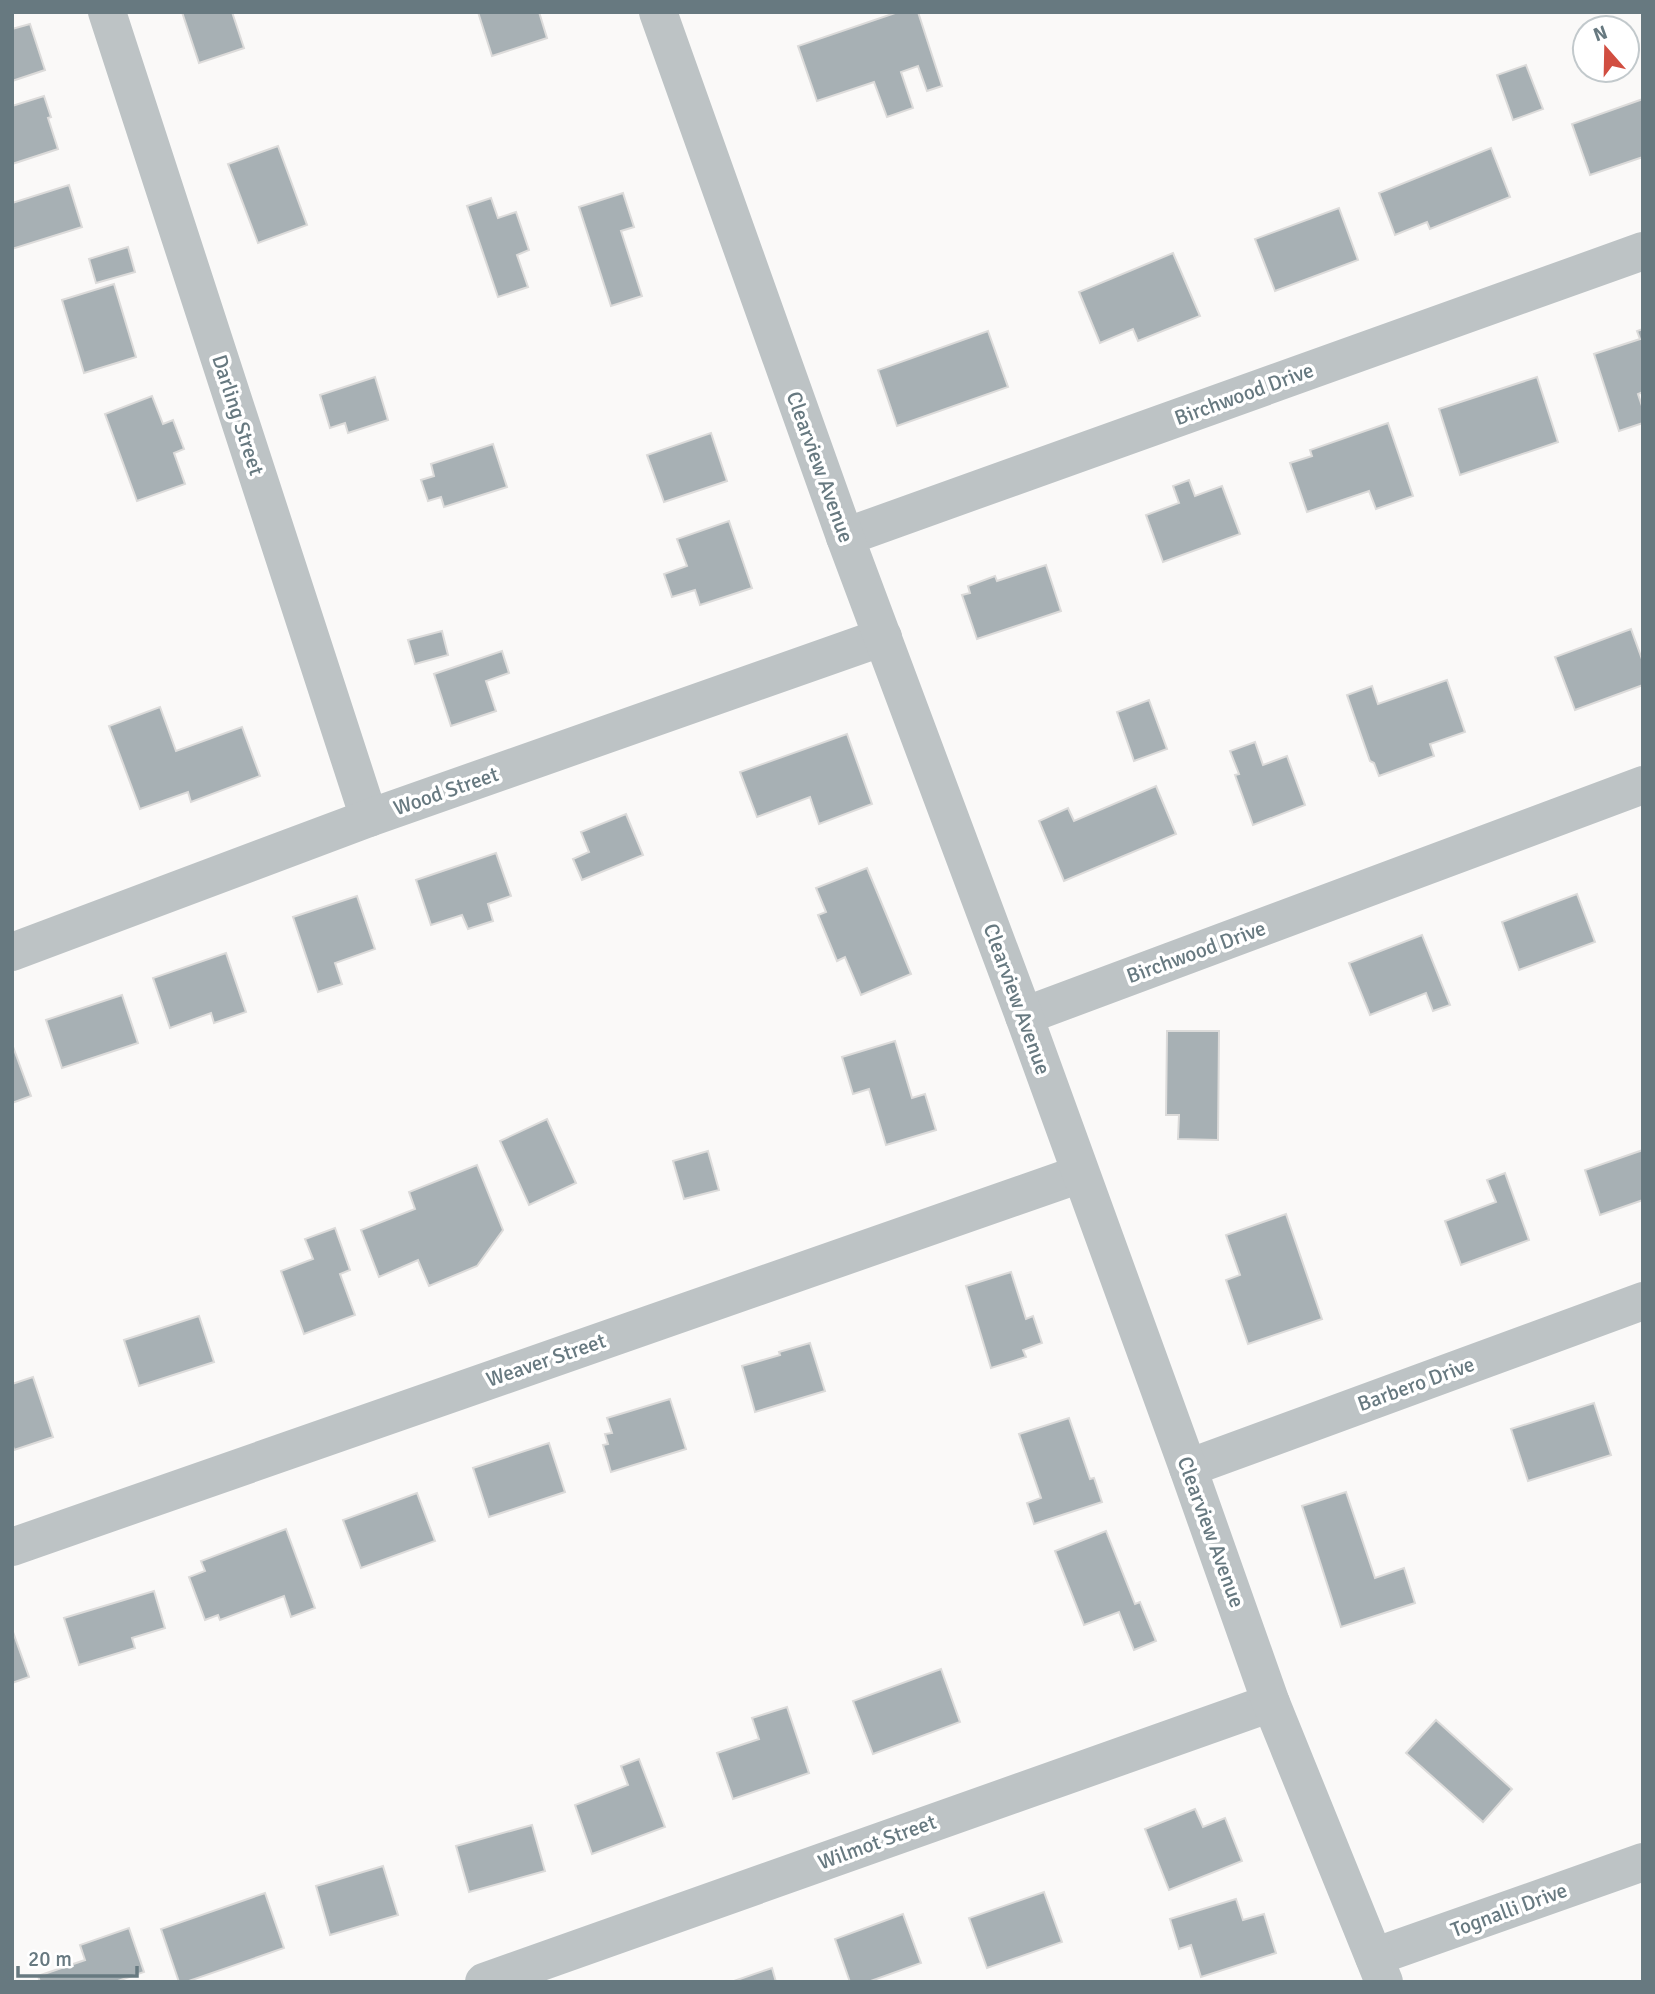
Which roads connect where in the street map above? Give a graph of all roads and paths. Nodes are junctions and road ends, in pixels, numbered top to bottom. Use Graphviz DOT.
graph roads {
  1 [pos="107,12"];
  2 [pos="658,12"];
  3 [pos="1643,251"];
  4 [pos="845,537"];
  5 [pos="883,637"];
  6 [pos="1643,785"];
  7 [pos="369,818"];
  8 [pos="12,952"];
  9 [pos="1024,1016"];
  10 [pos="1080,1174"];
  11 [pos="1643,1301"];
  12 [pos="1188,1468"];
  13 [pos="12,1546"];
  14 [pos="1271,1703"];
  15 [pos="1643,1862"];
  16 [pos="1379,1970"];
  17 [pos="484,1982"];
  1 -- 7 [label="street, Darling Street"];
  2 -- 4 [label="street, Clearview Avenue"];
  3 -- 4 [label="street, Birchwood Drive"];
  4 -- 5 [label="street, Clearview Avenue"];
  5 -- 7 [label="street, Wood Street"];
  5 -- 9 [label="street, Clearview Avenue"];
  6 -- 9 [label="street, Birchwood Drive"];
  7 -- 8 [label="street, Wood Street"];
  9 -- 10 [label="street, Clearview Avenue"];
  10 -- 12 [label="street, Clearview Avenue"];
  10 -- 13 [label="street, Weaver Street"];
  11 -- 12 [label="street, Barbero Drive"];
  12 -- 14 [label="street, Clearview Avenue"];
  14 -- 16 [label="street, Clearview Avenue"];
  14 -- 17 [label="street, Wilmot Street"];
  15 -- 16 [label="street, Tognalli Drive"];
}
